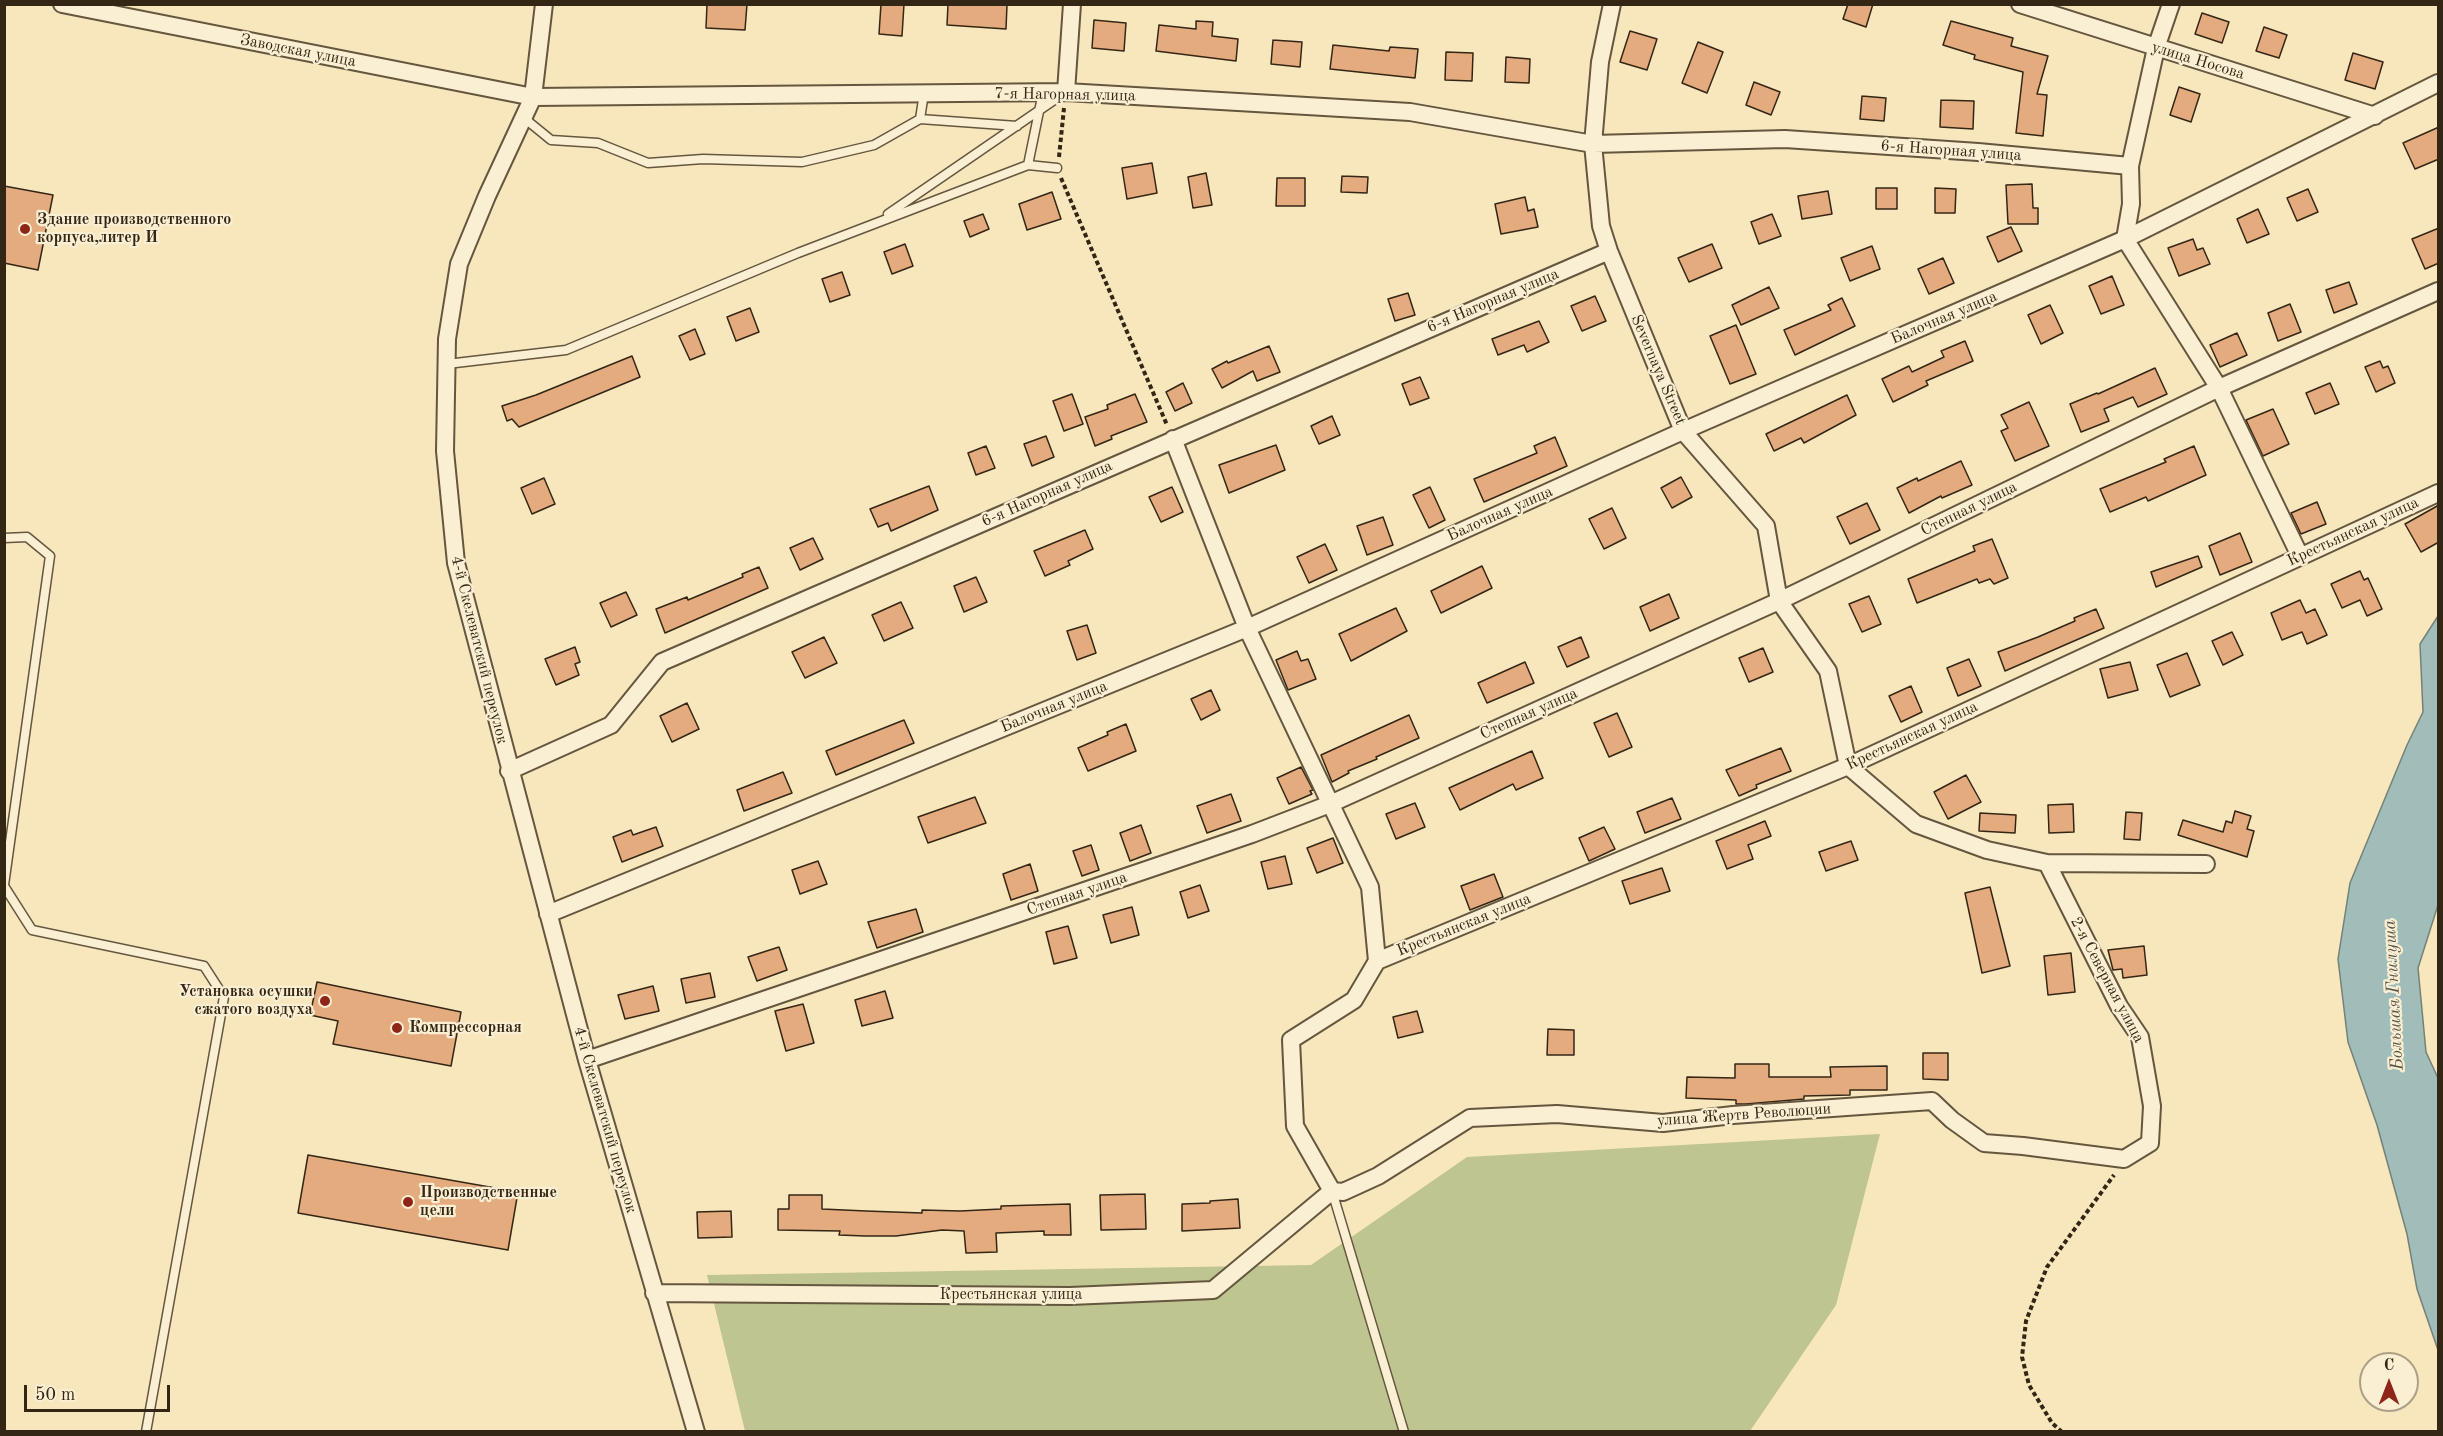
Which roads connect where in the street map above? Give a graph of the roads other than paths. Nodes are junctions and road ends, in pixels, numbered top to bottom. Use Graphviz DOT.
graph roads {
  1 [pos="62,4"];
  2 [pos="544,4"];
  3 [pos="1072,4"];
  4 [pos="1612,4"];
  5 [pos="2020,4"];
  6 [pos="2171,4"];
  7 [pos="2156,48"];
  8 [pos="2439,83"];
  9 [pos="1043,92"];
  10 [pos="1066,92"];
  11 [pos="924,93"];
  12 [pos="533,97"];
  13 [pos="1039,111"];
  14 [pos="2375,116"];
  15 [pos="524,118"];
  16 [pos="920,119"];
  17 [pos="1017,126"];
  18 [pos="1593,144"];
  19 [pos="1028,165"];
  20 [pos="2130,166"];
  21 [pos="1057,168"];
  22 [pos="875,223"];
  23 [pos="2125,239"];
  24 [pos="1609,252"];
  25 [pos="2439,291"];
  26 [pos="447,364"];
  27 [pos="2219,388"];
  28 [pos="1683,431"];
  29 [pos="1173,439"];
  30 [pos="2439,493"];
  31 [pos="4,538"];
  32 [pos="2300,556"];
  33 [pos="1779,601"];
  34 [pos="1247,628"];
  35 [pos="1848,766"];
  36 [pos="509,771"];
  37 [pos="1330,804"];
  38 [pos="2048,863"];
  39 [pos="2206,864"];
  40 [pos="4,886"];
  41 [pos="548,914"];
  42 [pos="1377,961"];
  43 [pos="588,1060"];
  44 [pos="2124,1160"];
  45 [pos="1332,1191"];
  46 [pos="654,1293"];
  47 [pos="146,1431"];
  48 [pos="696,1431"];
  49 [pos="1404,1431"];
  1 -- 12 [label="street, Заводская улица"];
  2 -- 12 [label="street, 4-й Скелеватский переулок"];
  3 -- 10 [label="street"];
  4 -- 18 [label="street, Severnaya Street"];
  5 -- 7 [label="street, улица Носова"];
  6 -- 7 [label="street"];
  7 -- 14 [label="street, улица Носова"];
  7 -- 20 [label="street"];
  8 -- 14 [label="street, Балочная улица"];
  9 -- 10 [label="street, 7-я Нагорная улица"];
  9 -- 11 [label="street, 7-я Нагорная улица"];
  9 -- 13 [label="lane"];
  10 -- 13 [label="lane"];
  10 -- 18 [label="street, 7-я Нагорная улица"];
  11 -- 12 [label="street, 7-я Нагорная улица"];
  11 -- 16 [label="lane"];
  12 -- 15 [label="street, 4-й Скелеватский переулок"];
  13 -- 17 [label="lane"];
  13 -- 19 [label="lane"];
  14 -- 23 [label="street, Балочная улица"];
  15 -- 16 [label="lane"];
  15 -- 26 [label="street, 4-й Скелеватский переулок"];
  16 -- 17 [label="lane"];
  17 -- 22 [label="lane"];
  18 -- 20 [label="street, 6-я Нагорная улица"];
  18 -- 24 [label="street, Severnaya Street"];
  19 -- 21 [label="lane"];
  19 -- 22 [label="lane"];
  20 -- 23 [label="street"];
  22 -- 26 [label="lane"];
  23 -- 27 [label="street"];
  23 -- 28 [label="street, Балочная улица"];
  24 -- 28 [label="street, Severnaya Street"];
  24 -- 29 [label="street, 6-я Нагорная улица"];
  25 -- 27 [label="street, Степная улица"];
  26 -- 36 [label="street, 4-й Скелеватский переулок"];
  27 -- 32 [label="street"];
  27 -- 33 [label="street, Степная улица"];
  28 -- 33 [label="street, Severnaya Street"];
  28 -- 34 [label="street, Балочная улица"];
  29 -- 34 [label="street"];
  29 -- 36 [label="street, 6-я Нагорная улица"];
  30 -- 32 [label="street, Крестьянская улица"];
  31 -- 40 [label="lane"];
  32 -- 35 [label="street, Крестьянская улица"];
  33 -- 35 [label="street, Severnaya Street"];
  33 -- 37 [label="street, Степная улица"];
  34 -- 37 [label="street"];
  34 -- 41 [label="street, Балочная улица"];
  35 -- 38 [label="street"];
  35 -- 42 [label="street, Крестьянская улица"];
  36 -- 41 [label="street, 4-й Скелеватский переулок"];
  37 -- 42 [label="street"];
  37 -- 43 [label="street, Степная улица"];
  38 -- 39 [label="street"];
  38 -- 44 [label="street, 2-я Северная улица"];
  40 -- 47 [label="lane"];
  41 -- 43 [label="street, 4-й Скелеватский переулок"];
  42 -- 45 [label="street"];
  43 -- 46 [label="street, 4-й Скелеватский переулок"];
  44 -- 45 [label="street, улица Жертв Революции"];
  45 -- 46 [label="street, Крестьянская улица"];
  45 -- 49 [label="lane"];
  46 -- 48 [label="street, 4-й Скелеватский переулок"];
}
